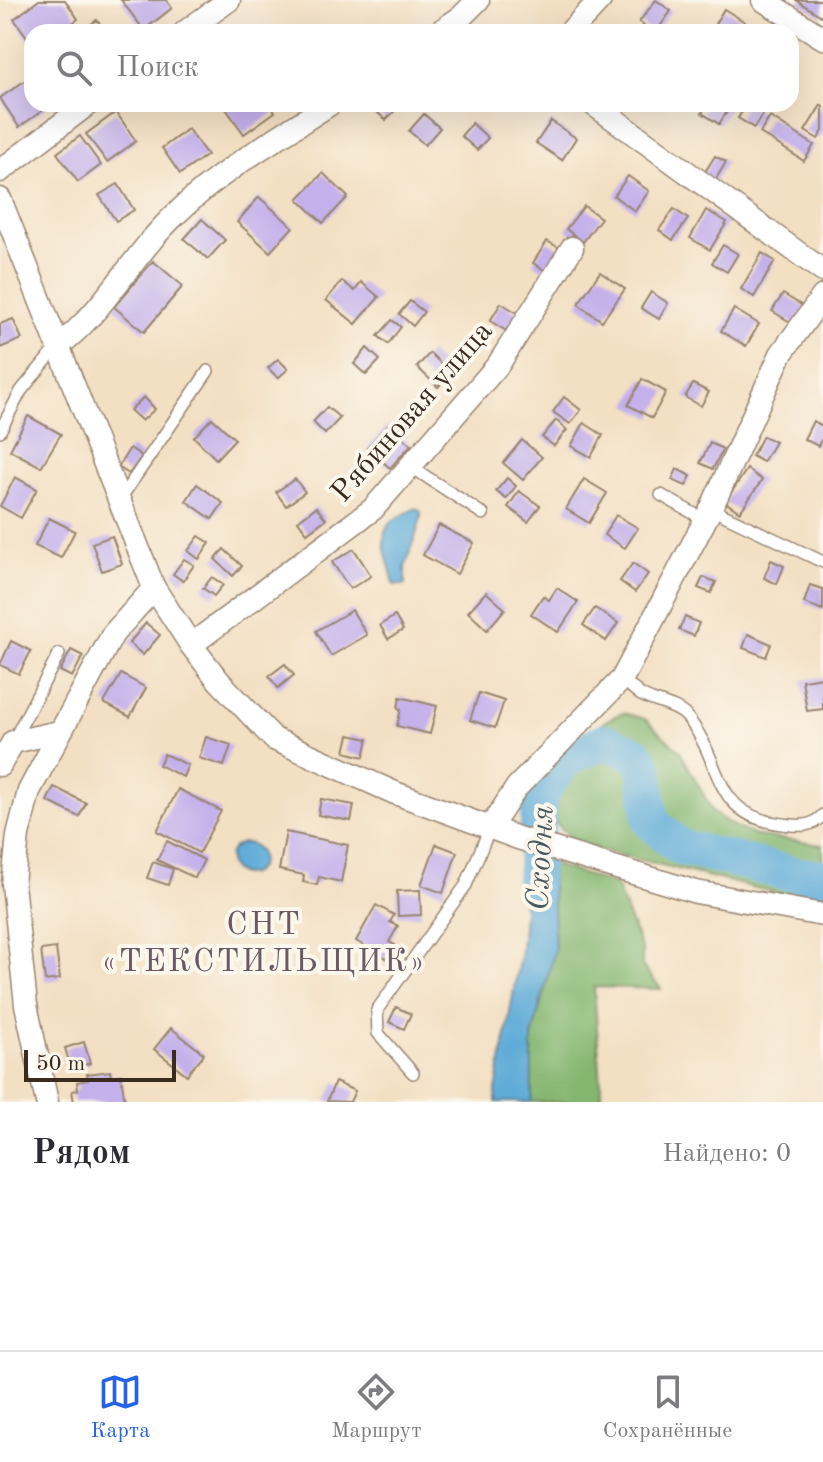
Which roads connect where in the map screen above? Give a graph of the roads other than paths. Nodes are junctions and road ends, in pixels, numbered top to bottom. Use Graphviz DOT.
graph roads {
  1 [pos="229,0"];
  2 [pos="478,0"];
  3 [pos="600,0"];
  4 [pos="763,0"];
  5 [pos="196,24"];
  6 [pos="451,24"];
  7 [pos="578,24"];
  8 [pos="823,38"];
  9 [pos="77,112"];
  10 [pos="318,112"];
  11 [pos="604,112"];
  12 [pos="0,171"];
  13 [pos="0,199"];
  14 [pos="572,248"];
  15 [pos="823,271"];
  16 [pos="823,296"];
  17 [pos="58,346"];
  18 [pos="208,371"];
  19 [pos="0,431"];
  20 [pos="410,466"];
  21 [pos="661,495"];
  22 [pos="118,503"];
  23 [pos="483,514"];
  24 [pos="708,514"];
  25 [pos="823,562"];
  26 [pos="154,588"];
  27 [pos="191,645"];
  28 [pos="59,654"];
  29 [pos="622,679"];
  30 [pos="59,732"];
  31 [pos="13,742"];
  32 [pos="0,765"];
  33 [pos="823,815"];
  34 [pos="490,828"];
  35 [pos="823,915"];
  36 [pos="413,1073"];
  37 [pos="47,1102"];
  1 -- 5 [label="street"];
  2 -- 6 [label="street"];
  3 -- 7 [label="street"];
  4 -- 8 [label="street"];
  9 -- 12 [label="street"];
  10 -- 17 [label="street"];
  11 -- 15 [label="street"];
  13 -- 17 [label="street"];
  14 -- 20 [label="street, Рябиновая улица"];
  16 -- 24 [label="street"];
  17 -- 19 [label="lane"];
  17 -- 22 [label="street"];
  18 -- 22 [label="lane"];
  20 -- 23 [label="lane"];
  20 -- 27 [label="street, Рябиновая улица"];
  21 -- 24 [label="lane"];
  22 -- 26 [label="street"];
  24 -- 25 [label="lane"];
  24 -- 29 [label="street"];
  26 -- 27 [label="street"];
  26 -- 30 [label="street"];
  27 -- 34 [label="street"];
  28 -- 31 [label="lane"];
  29 -- 33 [label="lane"];
  29 -- 34 [label="street"];
  30 -- 31 [label="street"];
  30 -- 37 [label="street"];
  31 -- 32 [label="street"];
  34 -- 35 [label="street"];
  34 -- 36 [label="lane"];
}
